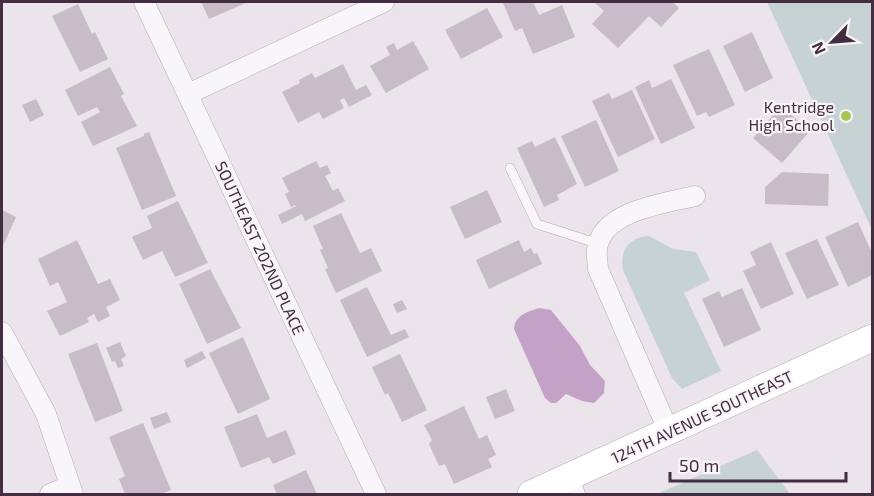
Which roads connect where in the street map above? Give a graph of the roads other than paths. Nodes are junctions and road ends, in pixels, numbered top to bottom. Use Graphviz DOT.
graph roads {
  1 [pos="144,2"];
  2 [pos="384,2"];
  3 [pos="188,94"];
  4 [pos="510,168"];
  5 [pos="695,196"];
  6 [pos="599,244"];
  7 [pos="2,332"];
  8 [pos="873,338"];
  9 [pos="669,432"];
  10 [pos="572,486"];
  11 [pos="71,490"];
  12 [pos="50,495"];
  13 [pos="376,495"];
  14 [pos="531,495"];
  1 -- 3 [label="street, SOUTHEAST 202ND PLACE"];
  2 -- 3 [label="street"];
  3 -- 13 [label="street, SOUTHEAST 202ND PLACE"];
  4 -- 6 [label="lane"];
  5 -- 6 [label="street"];
  6 -- 9 [label="street"];
  7 -- 11 [label="street"];
  8 -- 9 [label="street, 124TH AVENUE SOUTHEAST"];
  9 -- 10 [label="street, 124TH AVENUE SOUTHEAST"];
  10 -- 14 [label="street, 124TH AVENUE SOUTHEAST"];
  11 -- 12 [label="street"];
}
